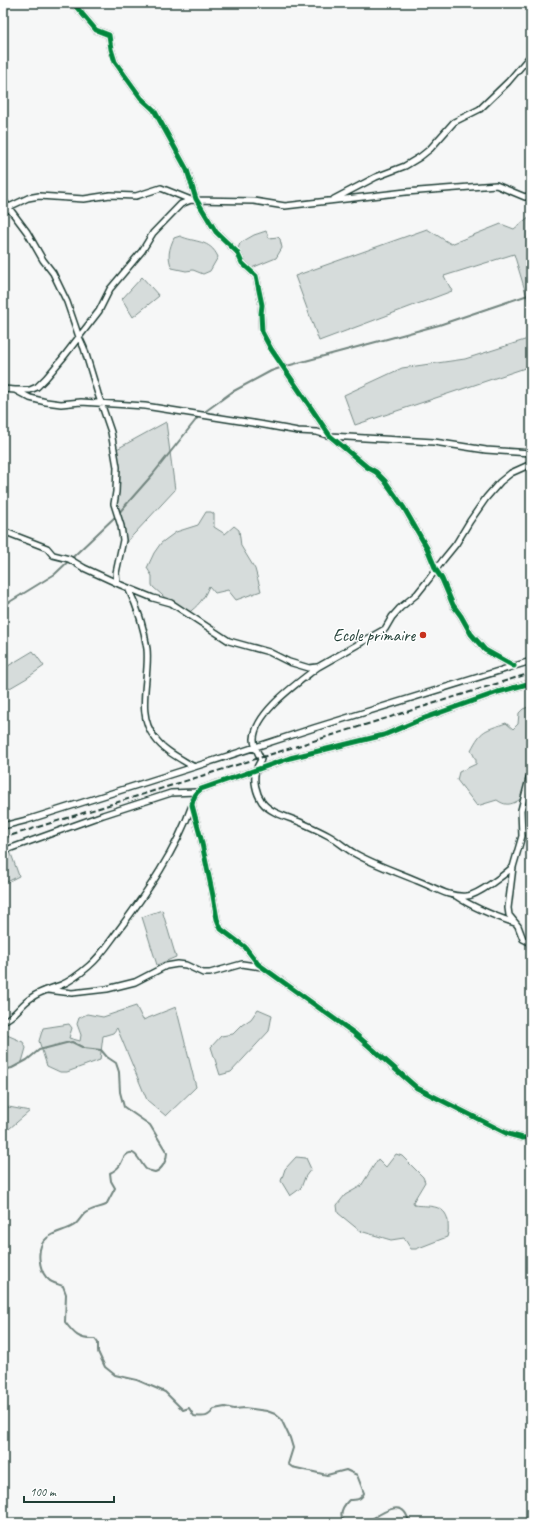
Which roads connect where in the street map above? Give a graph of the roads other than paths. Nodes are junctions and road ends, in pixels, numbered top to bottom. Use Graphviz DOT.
graph roads {
  1 [pos="73,3"];
  2 [pos="531,55"];
  3 [pos="531,195"];
  4 [pos="3,200"];
  5 [pos="193,200"];
  6 [pos="332,200"];
  7 [pos="9,207"];
  8 [pos="3,212"];
  9 [pos="79,338"];
  10 [pos="3,389"];
  11 [pos="15,390"];
  12 [pos="101,403"];
  13 [pos="330,436"];
  14 [pos="531,453"];
  15 [pos="531,464"];
  16 [pos="3,531"];
  17 [pos="436,570"];
  18 [pos="117,583"];
  19 [pos="128,588"];
  20 [pos="531,661"];
  21 [pos="514,666"];
  22 [pos="318,667"];
  23 [pos="531,683"];
  24 [pos="255,746"];
  25 [pos="194,767"];
  26 [pos="256,769"];
  27 [pos="531,771"];
  28 [pos="196,792"];
  29 [pos="192,805"];
  30 [pos="3,826"];
  31 [pos="3,851"];
  32 [pos="513,868"];
  33 [pos="455,896"];
  34 [pos="516,923"];
  35 [pos="531,943"];
  36 [pos="262,967"];
  37 [pos="45,990"];
  38 [pos="3,1021"];
  39 [pos="531,1137"];
  1 -- 5 [label="street"];
  2 -- 6 [label="street"];
  3 -- 6 [label="street"];
  4 -- 7 [label="street"];
  5 -- 6 [label="street"];
  5 -- 7 [label="street"];
  5 -- 9 [label="street"];
  5 -- 13 [label="street"];
  7 -- 8 [label="street"];
  7 -- 9 [label="street"];
  9 -- 11 [label="street"];
  9 -- 12 [label="street"];
  10 -- 11 [label="street"];
  11 -- 12 [label="street"];
  12 -- 13 [label="street"];
  12 -- 18 [label="street"];
  13 -- 14 [label="street"];
  13 -- 17 [label="street"];
  15 -- 17 [label="street"];
  16 -- 18 [label="street"];
  17 -- 21 [label="street"];
  17 -- 22 [label="street"];
  18 -- 19 [label="street"];
  19 -- 22 [label="street"];
  19 -- 25 [label="street"];
  20 -- 21 [label="street"];
  21 -- 24 [label="street"];
  22 -- 24 [label="street"];
  23 -- 26 [label="street"];
  24 -- 25 [label="street"];
  24 -- 26 [label="street"];
  25 -- 30 [label="street"];
  26 -- 28 [label="street"];
  26 -- 33 [label="street"];
  27 -- 32 [label="street"];
  28 -- 29 [label="street"];
  28 -- 31 [label="street"];
  29 -- 36 [label="street"];
  29 -- 37 [label="street"];
  32 -- 33 [label="street"];
  32 -- 34 [label="street"];
  33 -- 34 [label="street"];
  34 -- 35 [label="street"];
  36 -- 37 [label="street"];
  36 -- 39 [label="street"];
  37 -- 38 [label="street"];
}
